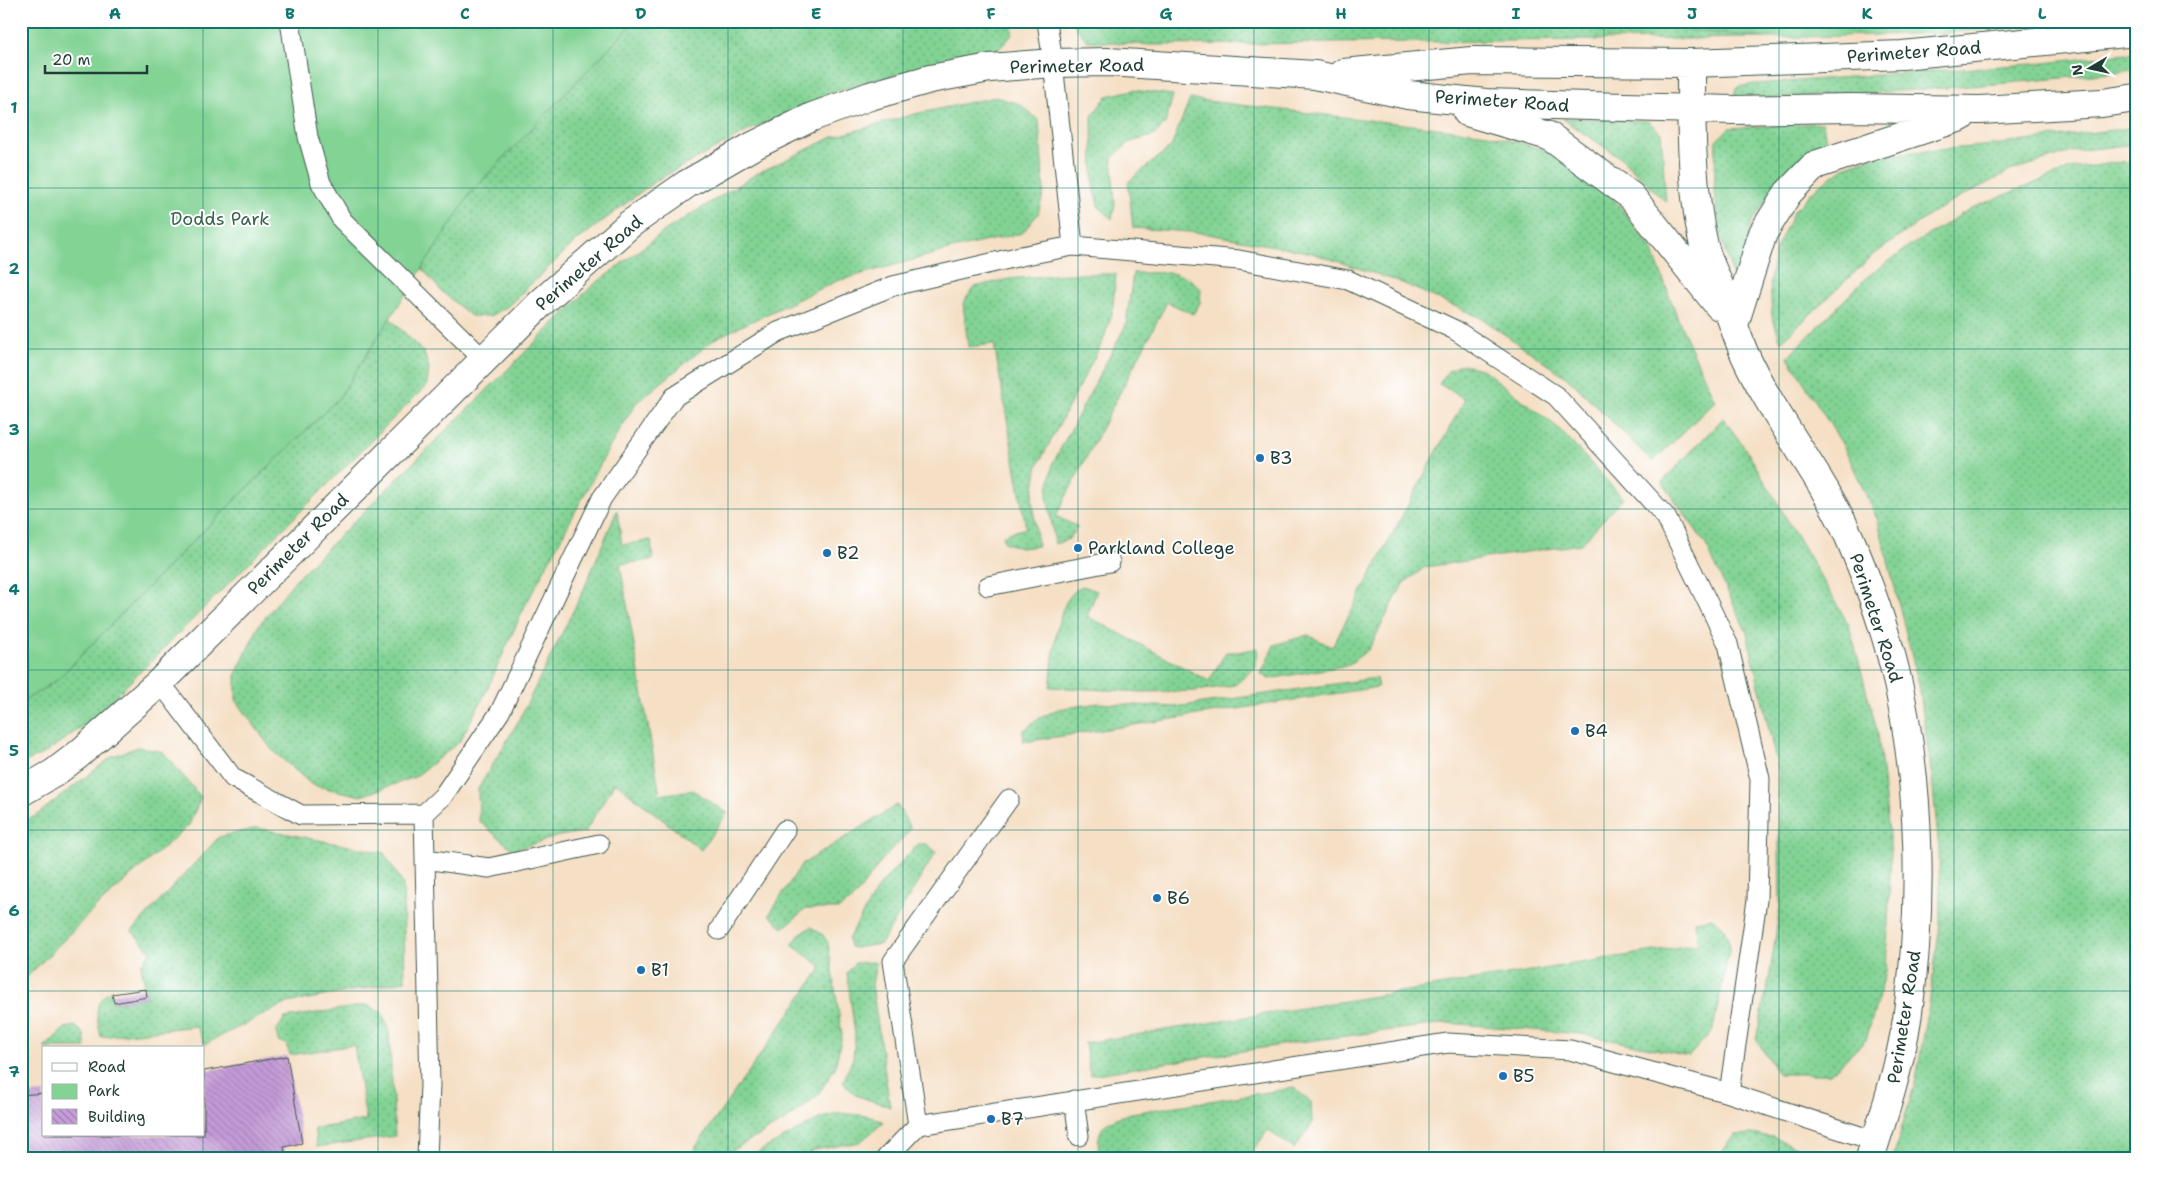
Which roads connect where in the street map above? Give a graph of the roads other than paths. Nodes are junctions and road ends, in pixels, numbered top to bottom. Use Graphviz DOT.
graph roads {
  1 [pos="290,21"];
  2 [pos="1047,21"];
  3 [pos="2136,32"];
  4 [pos="1053,62"];
  5 [pos="1691,64"];
  6 [pos="1314,75"];
  7 [pos="1408,94"];
  8 [pos="2136,98"];
  9 [pos="1691,109"];
  10 [pos="1980,110"];
  11 [pos="1073,246"];
  12 [pos="1734,325"];
  13 [pos="484,360"];
  14 [pos="1110,562"];
  15 [pos="988,586"];
  16 [pos="160,682"];
  17 [pos="21,792"];
  18 [pos="1009,799"];
  19 [pos="424,814"];
  20 [pos="785,830"];
  21 [pos="598,844"];
  22 [pos="425,859"];
  23 [pos="719,930"];
  24 [pos="1729,1093"];
  25 [pos="1074,1100"];
  26 [pos="918,1125"];
  27 [pos="1079,1136"];
  28 [pos="1873,1149"];
  29 [pos="427,1158"];
  30 [pos="886,1158"];
  1 -- 13 [label="lane"];
  2 -- 4 [label="lane"];
  3 -- 5 [label="street, Perimeter Road"];
  4 -- 6 [label="street, Perimeter Road"];
  4 -- 11 [label="lane"];
  4 -- 13 [label="street, Perimeter Road"];
  5 -- 6 [label="street, Perimeter Road"];
  5 -- 9 [label="street, Perimeter Road"];
  6 -- 7 [label="street, Perimeter Road"];
  7 -- 9 [label="street, Perimeter Road"];
  7 -- 12 [label="street"];
  8 -- 10 [label="street, Perimeter Road"];
  9 -- 10 [label="street, Perimeter Road"];
  9 -- 12 [label="street, Perimeter Road"];
  10 -- 12 [label="street"];
  11 -- 19 [label="lane"];
  11 -- 24 [label="lane"];
  12 -- 28 [label="street, Perimeter Road"];
  13 -- 16 [label="street, Perimeter Road"];
  14 -- 15 [label="lane"];
  16 -- 17 [label="street, Perimeter Road"];
  16 -- 19 [label="lane"];
  18 -- 26 [label="lane"];
  19 -- 22 [label="lane"];
  20 -- 23 [label="lane"];
  21 -- 22 [label="lane"];
  22 -- 29 [label="lane"];
  24 -- 25 [label="lane"];
  24 -- 28 [label="lane"];
  25 -- 26 [label="lane"];
  25 -- 27 [label="lane"];
  26 -- 30 [label="lane"];
}
